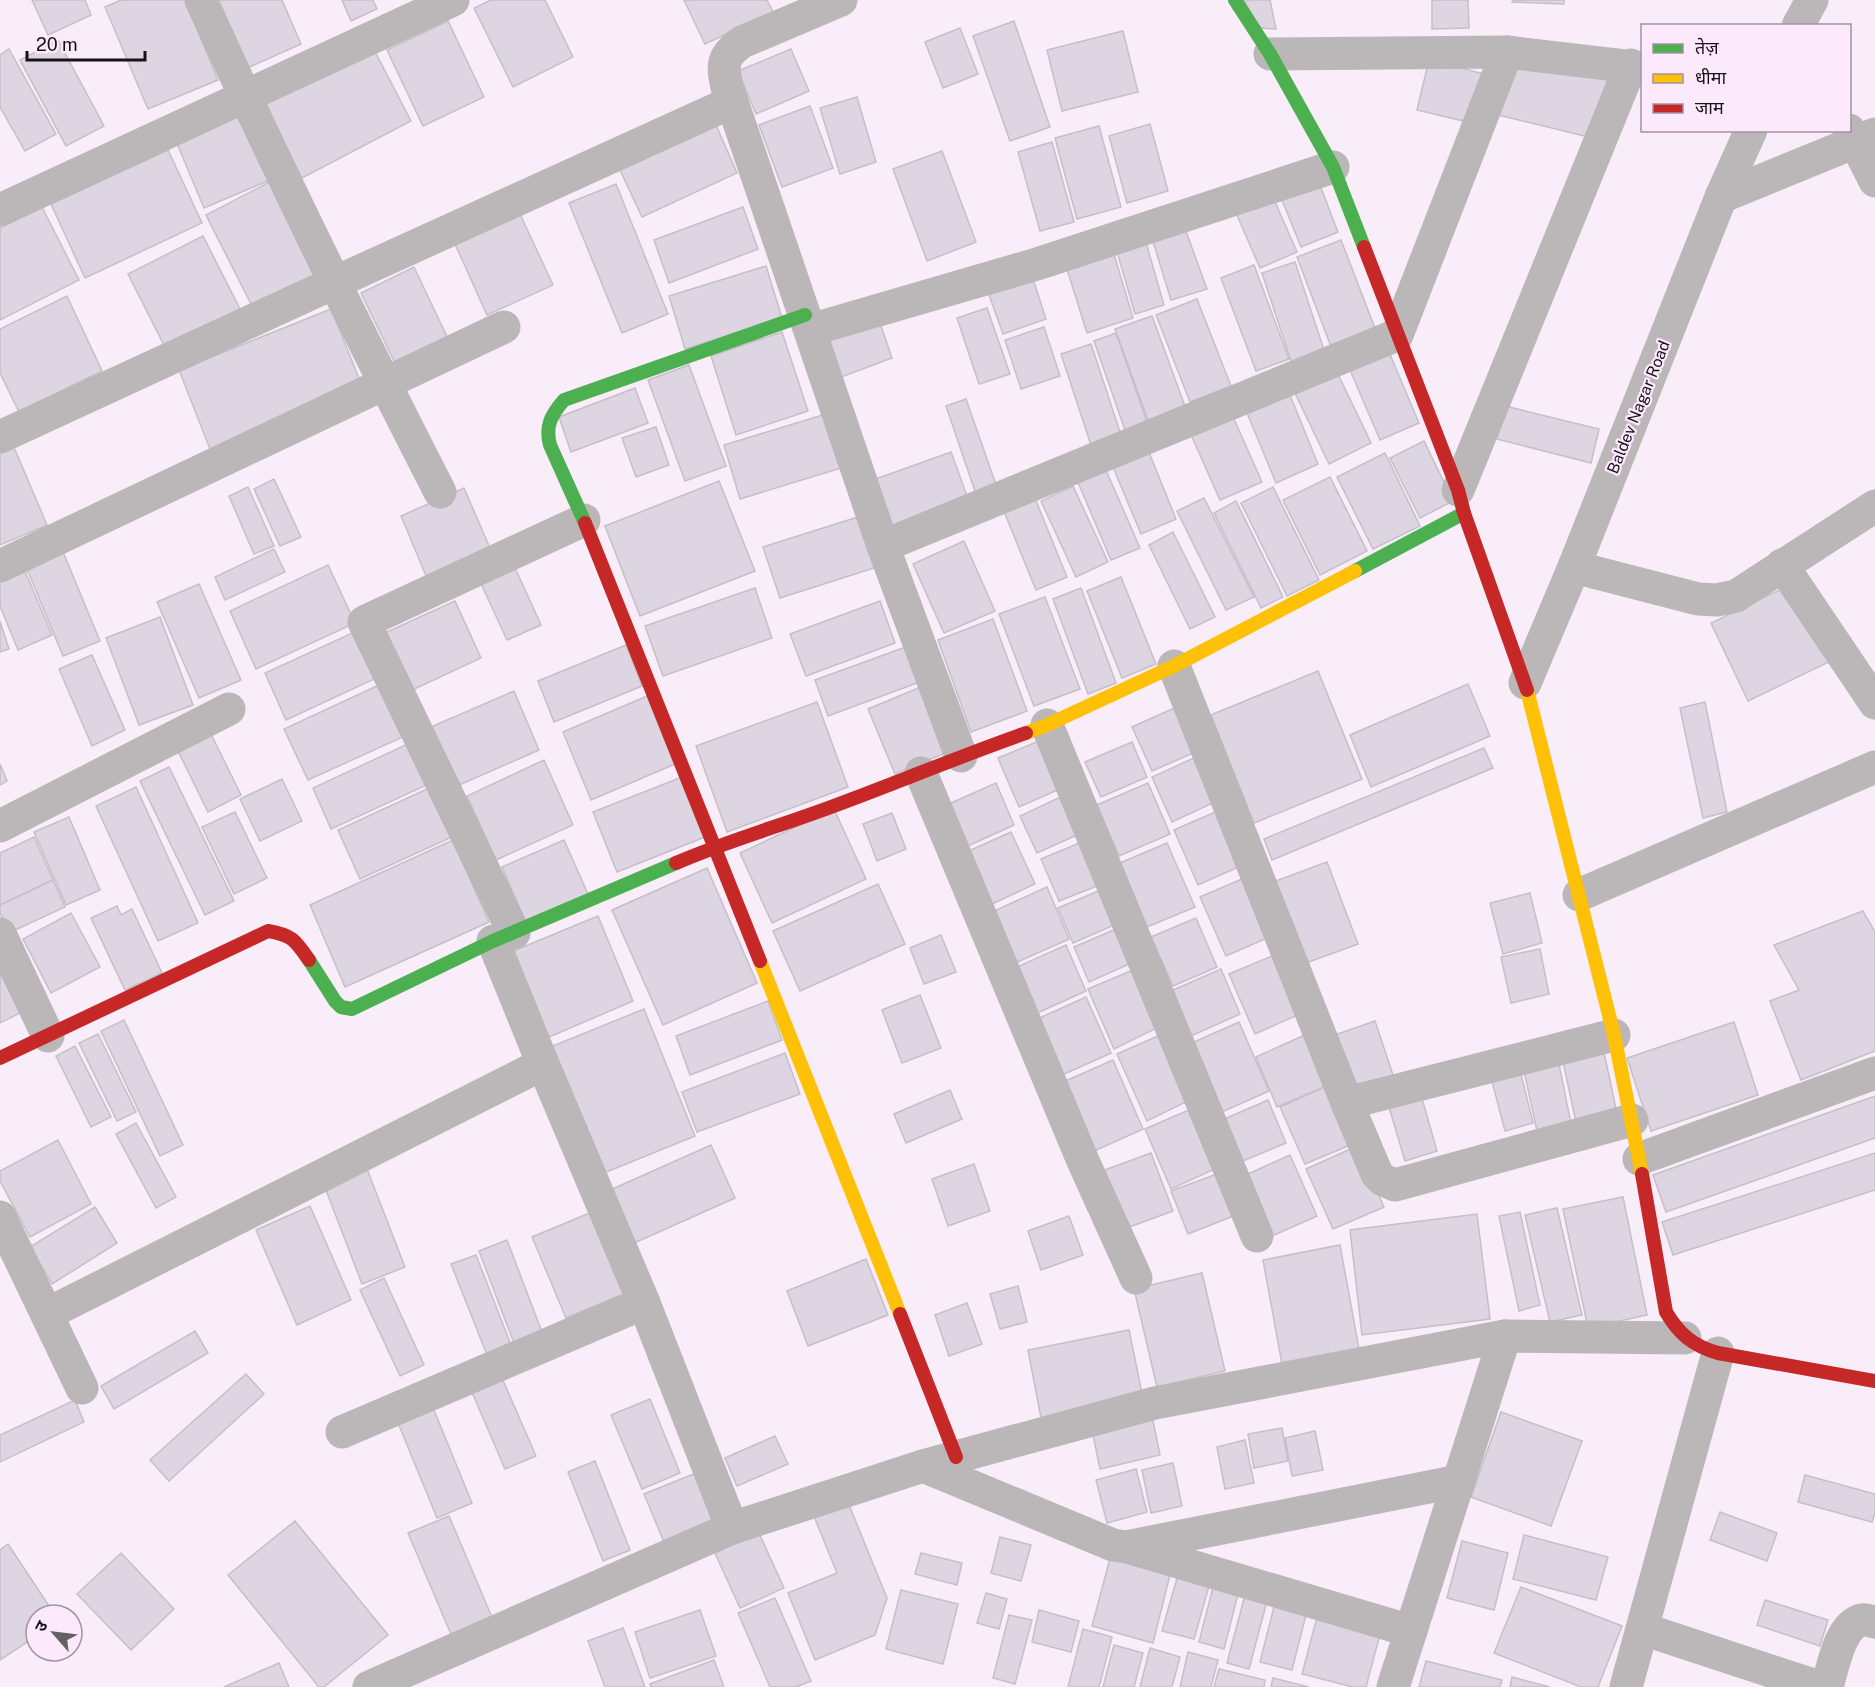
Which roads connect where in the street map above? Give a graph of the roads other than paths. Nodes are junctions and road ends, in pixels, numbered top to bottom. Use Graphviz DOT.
graph roads {
  1 [pos="201,0"];
  2 [pos="453,0"];
  3 [pos="841,0"];
  4 [pos="1235,0"];
  5 [pos="1507,52"];
  6 [pos="1270,54"];
  7 [pos="1637,67"];
  8 [pos="245,96"];
  9 [pos="732,102"];
  10 [pos="1750,132"];
  11 [pos="1860,136"];
  12 [pos="1333,166"];
  13 [pos="1875,181"];
  14 [pos="1721,197"];
  15 [pos="0,210"];
  16 [pos="336,282"];
  17 [pos="808,322"];
  18 [pos="504,327"];
  19 [pos="1397,334"];
  20 [pos="385,384"];
  21 [pos="0,437"];
  22 [pos="440,492"];
  23 [pos="1461,502"];
  24 [pos="1875,506"];
  25 [pos="584,520"];
  26 [pos="883,546"];
  27 [pos="1782,565"];
  28 [pos="0,566"];
  29 [pos="1574,567"];
  30 [pos="1174,666"];
  31 [pos="1525,683"];
  32 [pos="1875,704"];
  33 [pos="229,709"];
  34 [pos="1047,725"];
  35 [pos="961,756"];
  36 [pos="1875,767"];
  37 [pos="921,773"];
  38 [pos="0,826"];
  39 [pos="715,846"];
  40 [pos="1579,895"];
  41 [pos="0,934"];
  42 [pos="503,937"];
  43 [pos="1614,1035"];
  44 [pos="48,1036"];
  45 [pos="0,1058"];
  46 [pos="543,1064"];
  47 [pos="1875,1073"];
  48 [pos="1347,1103"];
  49 [pos="1632,1120"];
  50 [pos="1639,1159"];
  51 [pos="0,1217"];
  52 [pos="1257,1236"];
  53 [pos="1136,1278"];
  54 [pos="644,1303"];
  55 [pos="47,1314"];
  56 [pos="1505,1336"];
  57 [pos="1684,1338"];
  58 [pos="1718,1353"];
  59 [pos="1875,1381"];
  60 [pos="82,1388"];
  61 [pos="342,1432"];
  62 [pos="956,1457"];
  63 [pos="923,1466"];
  64 [pos="1459,1480"];
  65 [pos="732,1528"];
  66 [pos="1127,1547"];
  67 [pos="1875,1622"];
  68 [pos="1642,1629"];
  69 [pos="1411,1631"];
  70 [pos="369,1687"];
  71 [pos="1393,1687"];
  72 [pos="1626,1687"];
  73 [pos="1819,1687"];
  74 [pos="1827,1687"];
  1 -- 8 [label="street"];
  2 -- 8 [label="street"];
  3 -- 9 [label="street"];
  4 -- 6 [label="street"];
  5 -- 6 [label="street"];
  5 -- 7 [label="street"];
  5 -- 19 [label="street"];
  6 -- 12 [label="street"];
  7 -- 23 [label="street"];
  8 -- 15 [label="street"];
  8 -- 16 [label="street"];
  9 -- 16 [label="street"];
  9 -- 17 [label="street"];
  10 -- 14 [label="street, Baldev Nagar Road"];
  11 -- 13 [label="street"];
  11 -- 14 [label="street"];
  12 -- 17 [label="street"];
  12 -- 19 [label="street"];
  14 -- 29 [label="street, Baldev Nagar Road"];
  16 -- 20 [label="street"];
  16 -- 21 [label="street"];
  17 -- 25 [label="street"];
  17 -- 26 [label="street"];
  18 -- 20 [label="street"];
  19 -- 23 [label="street"];
  19 -- 26 [label="street"];
  20 -- 22 [label="street"];
  20 -- 28 [label="street"];
  23 -- 30 [label="street"];
  23 -- 31 [label="street"];
  24 -- 27 [label="street"];
  25 -- 39 [label="street"];
  25 -- 42 [label="street"];
  26 -- 35 [label="street"];
  27 -- 29 [label="street"];
  27 -- 32 [label="street"];
  29 -- 31 [label="street, Baldev Nagar Road"];
  30 -- 34 [label="street"];
  30 -- 48 [label="street"];
  31 -- 40 [label="street"];
  33 -- 38 [label="street"];
  34 -- 35 [label="street"];
  34 -- 52 [label="street"];
  35 -- 37 [label="street"];
  36 -- 40 [label="street"];
  37 -- 39 [label="street"];
  37 -- 53 [label="street"];
  39 -- 42 [label="street"];
  39 -- 62 [label="street"];
  40 -- 43 [label="street"];
  41 -- 44 [label="street"];
  42 -- 44 [label="street"];
  42 -- 46 [label="street"];
  43 -- 48 [label="street"];
  43 -- 49 [label="street"];
  44 -- 45 [label="street"];
  46 -- 54 [label="street"];
  46 -- 55 [label="street"];
  47 -- 50 [label="street"];
  48 -- 49 [label="street"];
  49 -- 50 [label="street"];
  50 -- 57 [label="street"];
  51 -- 55 [label="street"];
  54 -- 61 [label="street"];
  54 -- 65 [label="street"];
  55 -- 60 [label="street"];
  56 -- 57 [label="street"];
  56 -- 62 [label="street"];
  56 -- 64 [label="street"];
  57 -- 58 [label="street"];
  58 -- 59 [label="street"];
  58 -- 68 [label="street"];
  62 -- 63 [label="street"];
  63 -- 65 [label="street"];
  63 -- 66 [label="street"];
  64 -- 66 [label="street"];
  64 -- 69 [label="street"];
  65 -- 70 [label="street"];
  66 -- 69 [label="street"];
  67 -- 74 [label="street"];
  68 -- 72 [label="street"];
  68 -- 73 [label="street"];
  69 -- 71 [label="street"];
}
